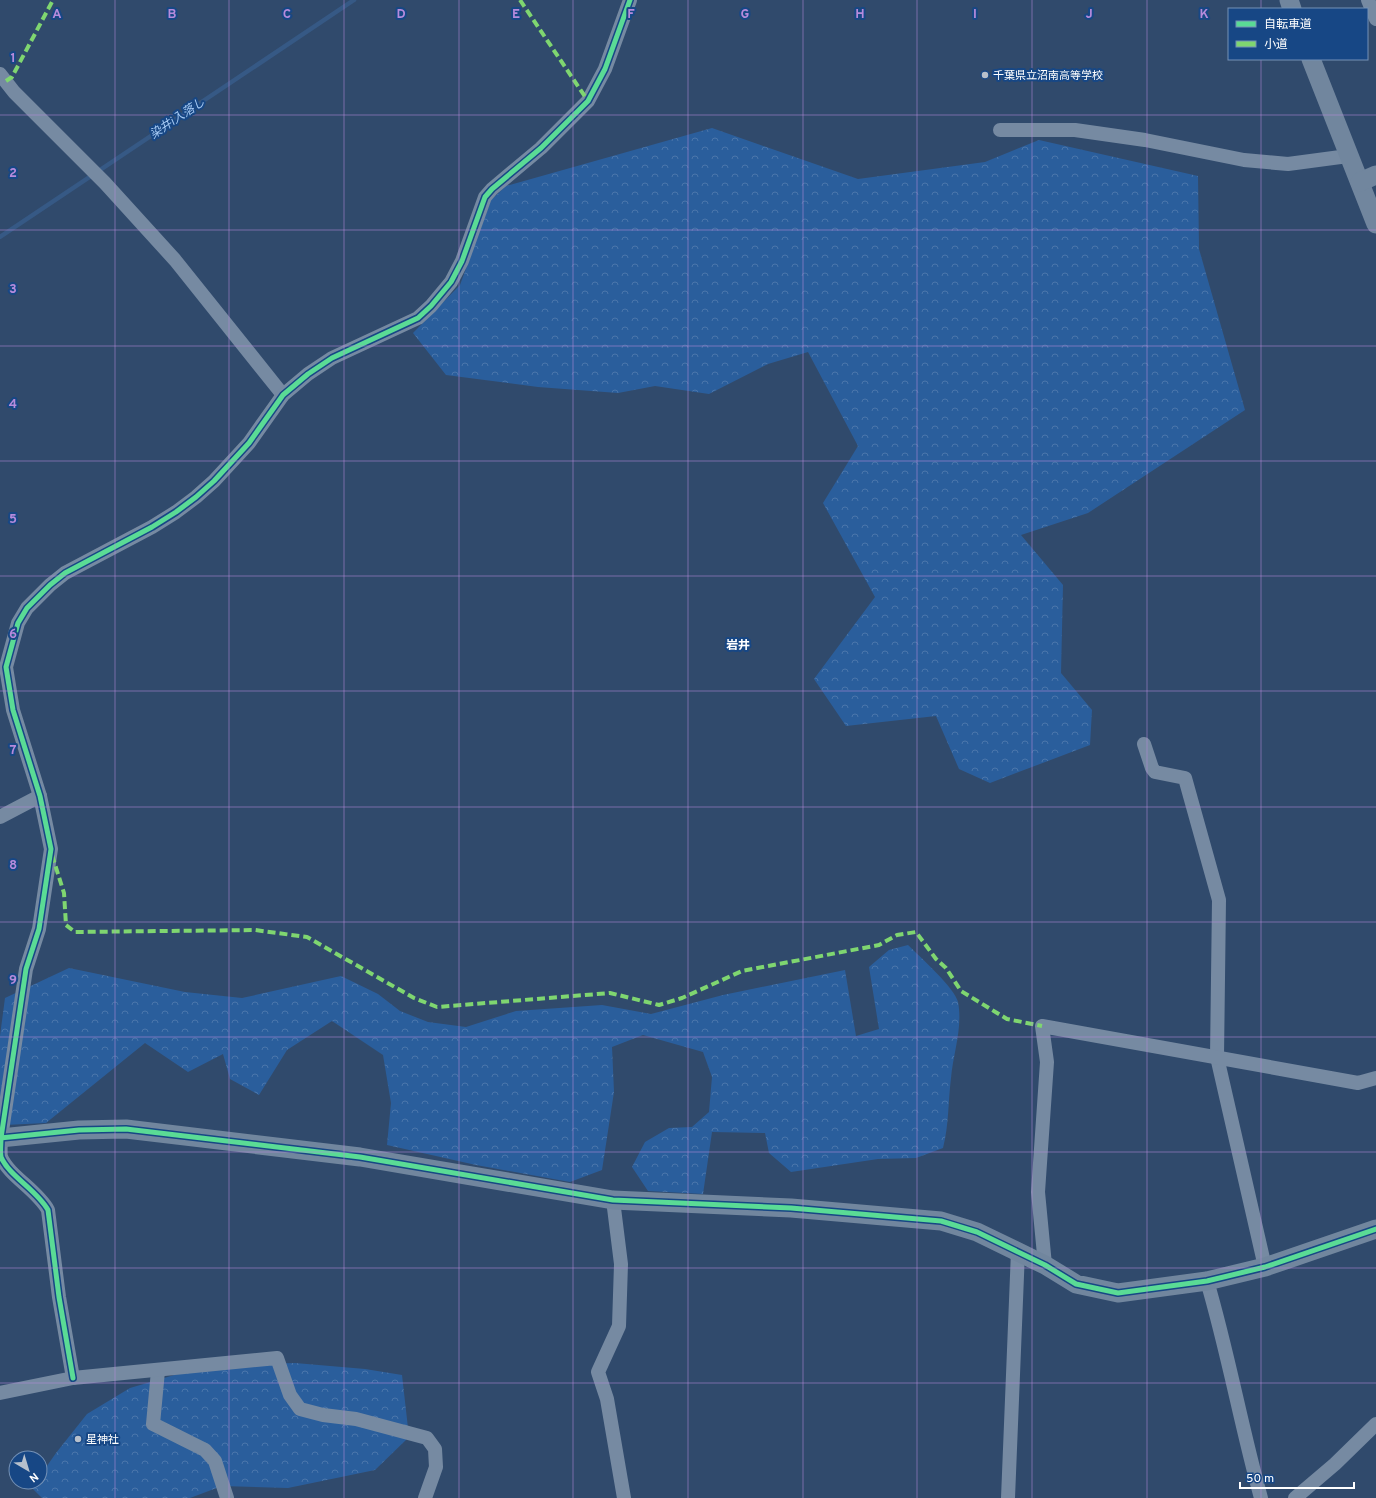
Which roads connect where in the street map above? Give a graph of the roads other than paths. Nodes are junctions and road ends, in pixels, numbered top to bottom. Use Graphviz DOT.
graph roads {
  1 [pos="630,0"];
  2 [pos="1368,0"];
  3 [pos="1376,19"];
  4 [pos="1311,60"];
  5 [pos="0,74"];
  6 [pos="1000,130"];
  7 [pos="1348,156"];
  8 [pos="1368,179"];
  9 [pos="1376,224"];
  10 [pos="283,395"];
  11 [pos="1144,744"];
  12 [pos="40,796"];
  13 [pos="0,817"];
  14 [pos="1217,1057"];
  15 [pos="1376,1078"];
  16 [pos="1,1138"];
  17 [pos="613,1200"];
  18 [pos="1376,1229"];
  19 [pos="1018,1251"];
  20 [pos="1045,1265"];
  21 [pos="1265,1267"];
  22 [pos="1207,1281"];
  23 [pos="158,1371"];
  24 [pos="73,1378"];
  25 [pos="0,1393"];
  26 [pos="1376,1424"];
  27 [pos="227,1498"];
  28 [pos="425,1498"];
  29 [pos="624,1498"];
  30 [pos="1008,1498"];
  31 [pos="1261,1498"];
  32 [pos="1295,1498"];
  1 -- 10 [label="street"];
  2 -- 3 [label="street"];
  4 -- 7 [label="street"];
  5 -- 10 [label="street"];
  6 -- 7 [label="street"];
  7 -- 8 [label="street"];
  8 -- 9 [label="street"];
  10 -- 12 [label="street"];
  11 -- 14 [label="street"];
  12 -- 13 [label="street"];
  12 -- 16 [label="street"];
  14 -- 15 [label="street"];
  14 -- 20 [label="street"];
  14 -- 21 [label="street"];
  16 -- 17 [label="street"];
  16 -- 24 [label="street"];
  17 -- 19 [label="street"];
  17 -- 29 [label="street"];
  18 -- 21 [label="street"];
  19 -- 20 [label="street"];
  19 -- 30 [label="street"];
  20 -- 22 [label="street"];
  21 -- 22 [label="street"];
  22 -- 31 [label="street"];
  23 -- 24 [label="street"];
  23 -- 27 [label="street"];
  23 -- 28 [label="street"];
  24 -- 25 [label="street"];
  26 -- 32 [label="street"];
}
